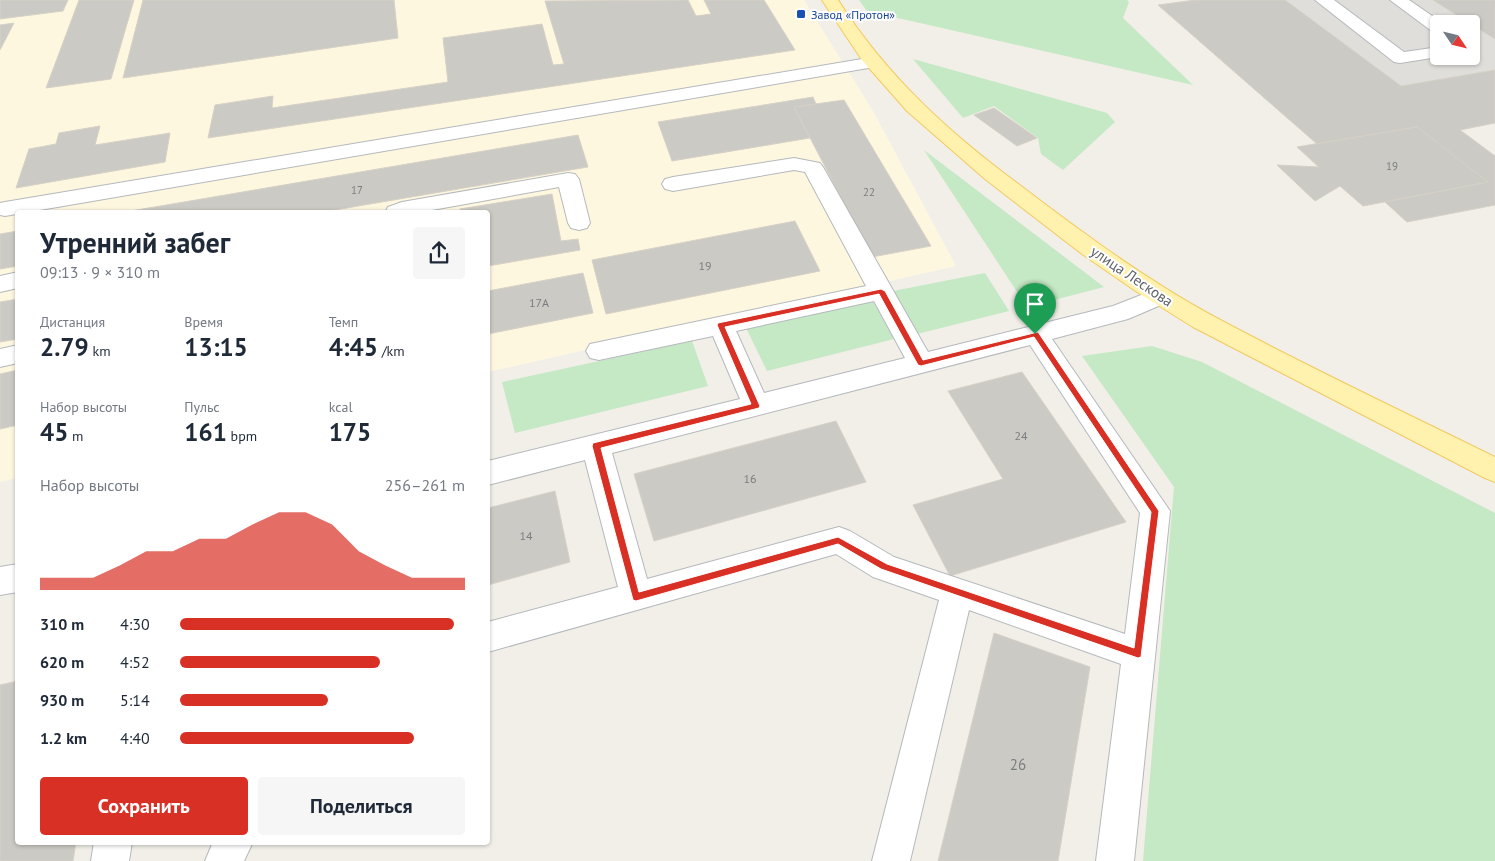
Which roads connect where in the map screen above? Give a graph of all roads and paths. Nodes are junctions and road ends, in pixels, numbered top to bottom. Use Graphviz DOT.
graph roads {
  1 [pos="830,0"];
  2 [pos="1323,0"];
  3 [pos="1398,0"];
  4 [pos="1430,22"];
  5 [pos="1430,53"];
  6 [pos="874,62"];
  7 [pos="673,184"];
  8 [pos="5,209"];
  9 [pos="400,210"];
  10 [pos="580,223"];
  11 [pos="15,281"];
  12 [pos="0,284"];
  13 [pos="881,291"];
  14 [pos="1159,296"];
  15 [pos="721,325"];
  16 [pos="1035,334"];
  17 [pos="599,351"];
  18 [pos="15,355"];
  19 [pos="0,358"];
  20 [pos="921,363"];
  21 [pos="756,406"];
  22 [pos="596,446"];
  23 [pos="1495,470"];
  24 [pos="490,472"];
  25 [pos="15,578"];
  26 [pos="0,581"];
  27 [pos="957,592"];
  28 [pos="636,597"];
  29 [pos="490,636"];
  30 [pos="1138,654"];
  31 [pos="113,845"];
  32 [pos="232,845"];
  33 [pos="110,861"];
  34 [pos="224,861"];
  35 [pos="891,861"];
  36 [pos="1115,861"];
  1 -- 6 [label="main road, улица Лескова"];
  2 -- 5 [label="street"];
  3 -- 4 [label="street"];
  6 -- 8 [label="street"];
  6 -- 14 [label="main road, улица Лескова"];
  7 -- 13 [label="street"];
  9 -- 10 [label="street"];
  11 -- 12 [label="street"];
  13 -- 15 [label="street"];
  13 -- 20 [label="street"];
  14 -- 16 [label="street"];
  14 -- 23 [label="main road, улица Лескова"];
  15 -- 17 [label="street"];
  15 -- 21 [label="street"];
  16 -- 20 [label="street"];
  16 -- 30 [label="street"];
  18 -- 19 [label="street"];
  20 -- 21 [label="street"];
  21 -- 22 [label="street"];
  22 -- 24 [label="street"];
  22 -- 28 [label="street"];
  25 -- 26 [label="street"];
  27 -- 28 [label="street"];
  27 -- 30 [label="street"];
  27 -- 35 [label="street"];
  28 -- 29 [label="street"];
  30 -- 36 [label="street"];
  31 -- 33 [label="street"];
  32 -- 34 [label="street"];
}
